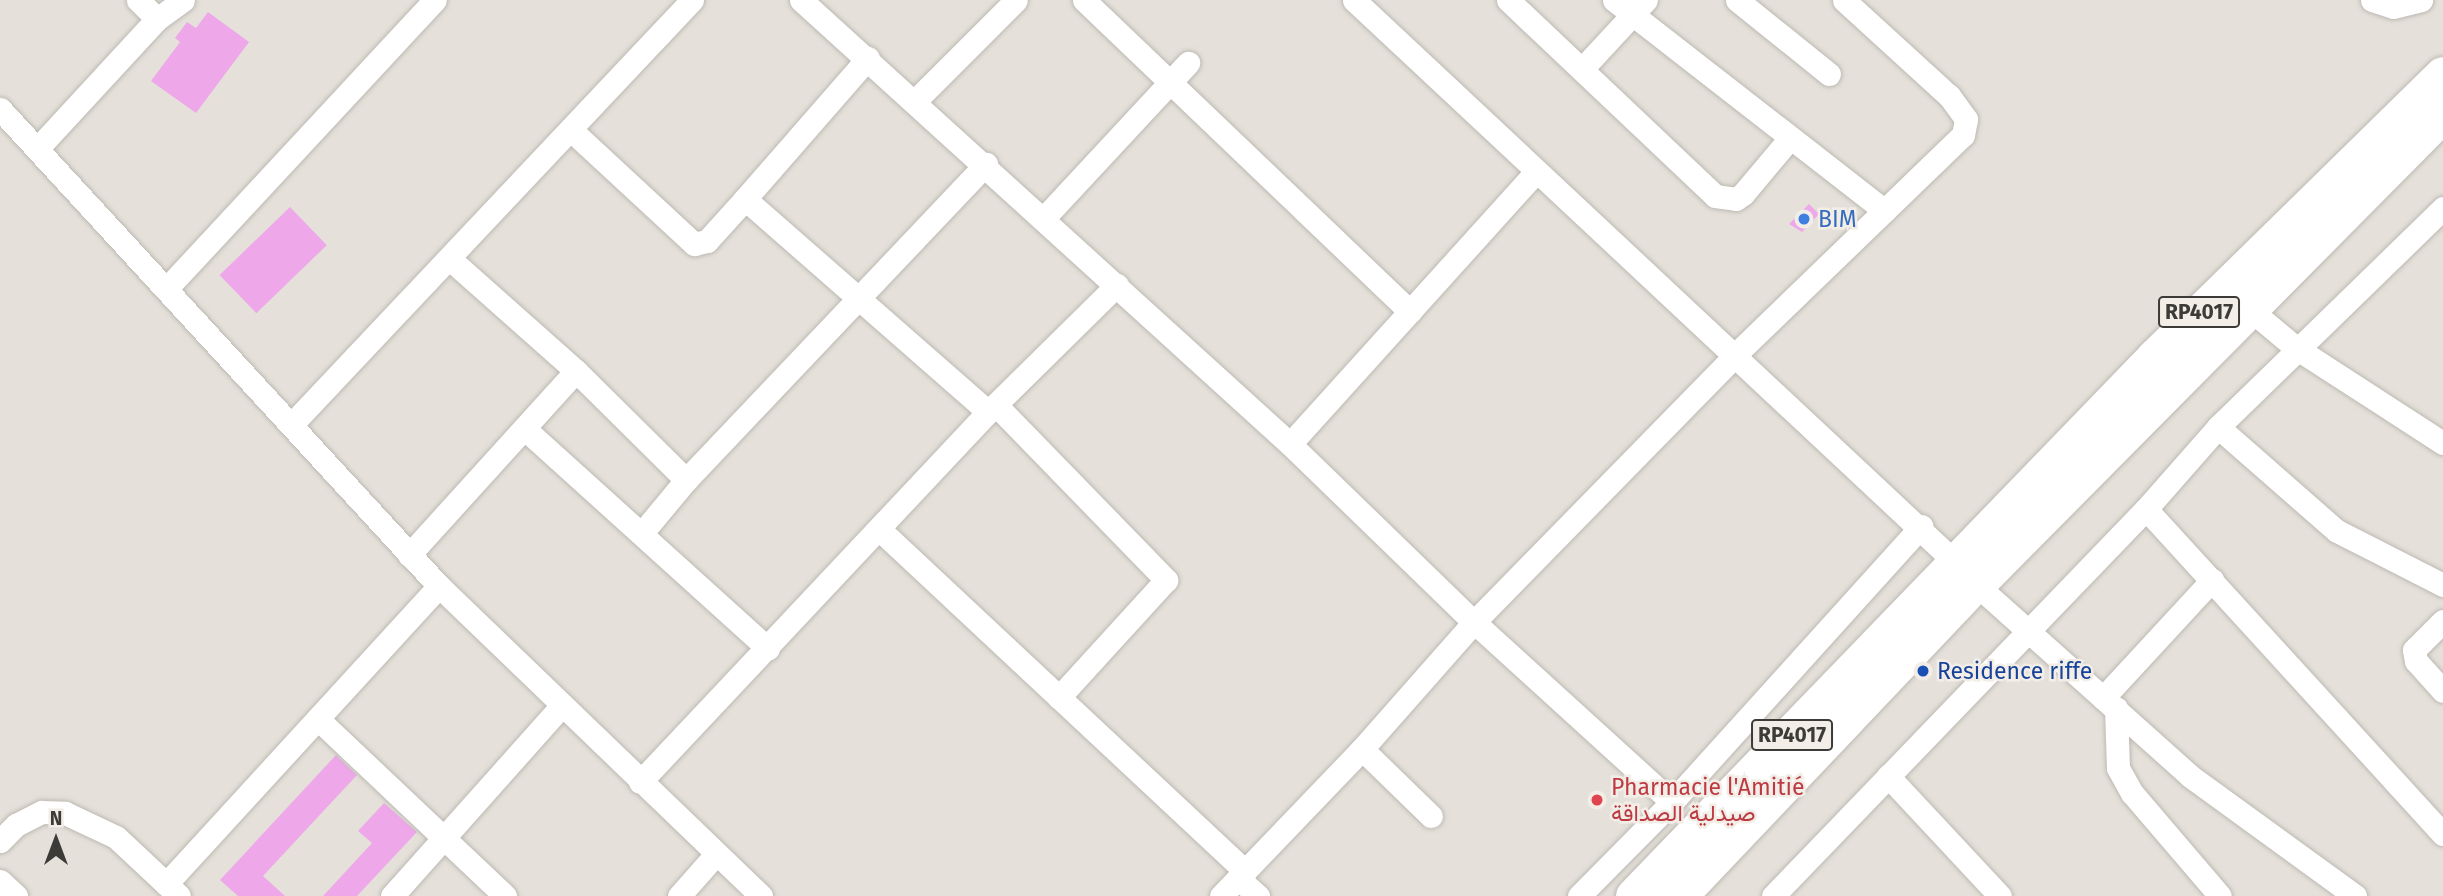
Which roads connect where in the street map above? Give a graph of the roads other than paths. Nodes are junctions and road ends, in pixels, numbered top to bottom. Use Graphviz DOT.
graph roads {
  1 [pos="138,0"];
  2 [pos="183,0"];
  3 [pos="435,0"];
  4 [pos="692,0"];
  5 [pos="801,0"];
  6 [pos="1016,0"];
  7 [pos="1084,0"];
  8 [pos="1354,0"];
  9 [pos="1508,0"];
  10 [pos="1614,0"];
  11 [pos="1737,0"];
  12 [pos="1844,0"];
  13 [pos="2372,0"];
  14 [pos="2421,0"];
  15 [pos="1639,7"];
  16 [pos="157,19"];
  17 [pos="868,58"];
  18 [pos="1188,63"];
  19 [pos="1582,69"];
  20 [pos="1829,74"];
  21 [pos="2443,75"];
  22 [pos="1170,82"];
  23 [pos="916,100"];
  24 [pos="0,109"];
  25 [pos="2443,113"];
  26 [pos="571,130"];
  27 [pos="1790,138"];
  28 [pos="37,149"];
  29 [pos="986,164"];
  30 [pos="1537,171"];
  31 [pos="745,199"];
  32 [pos="2443,208"];
  33 [pos="1885,211"];
  34 [pos="1044,218"];
  35 [pos="451,260"];
  36 [pos="1117,285"];
  37 [pos="168,287"];
  38 [pos="858,297"];
  39 [pos="2247,307"];
  40 [pos="1410,312"];
  41 [pos="2296,348"];
  42 [pos="1737,353"];
  43 [pos="576,371"];
  44 [pos="992,409"];
  45 [pos="292,424"];
  46 [pos="2217,427"];
  47 [pos="526,430"];
  48 [pos="2443,443"];
  49 [pos="1290,444"];
  50 [pos="686,480"];
  51 [pos="2146,509"];
  52 [pos="1921,526"];
  53 [pos="879,529"];
  54 [pos="642,533"];
  55 [pos="409,555"];
  56 [pos="1966,575"];
  57 [pos="2212,580"];
  58 [pos="2443,585"];
  59 [pos="439,586"];
  60 [pos="2443,621"];
  61 [pos="1474,622"];
  62 [pos="2027,630"];
  63 [pos="768,649"];
  64 [pos="2443,691"];
  65 [pos="1059,697"];
  66 [pos="2109,703"];
  67 [pos="562,705"];
  68 [pos="319,720"];
  69 [pos="1362,749"];
  70 [pos="1888,776"];
  71 [pos="640,782"];
  72 [pos="1672,802"];
  73 [pos="1431,816"];
  74 [pos="2443,834"];
  75 [pos="445,836"];
  76 [pos="0,841"];
  77 [pos="716,853"];
  78 [pos="1241,874"];
  79 [pos="0,881"];
  80 [pos="172,890"];
  81 [pos="1777,895"];
  82 [pos="16,896"];
  83 [pos="392,896"];
  84 [pos="505,896"];
  85 [pos="679,896"];
  86 [pos="761,896"];
  87 [pos="1221,896"];
  88 [pos="1258,896"];
  89 [pos="1579,896"];
  90 [pos="1634,896"];
  91 [pos="1678,896"];
  92 [pos="2000,896"];
  93 [pos="2220,896"];
  94 [pos="2355,896"];
  1 -- 16 [label="street"];
  2 -- 16 [label="street"];
  3 -- 37 [label="street"];
  4 -- 26 [label="street"];
  5 -- 17 [label="street"];
  6 -- 23 [label="street"];
  7 -- 22 [label="street"];
  8 -- 30 [label="street"];
  9 -- 19 [label="street"];
  10 -- 15 [label="street"];
  11 -- 20 [label="street"];
  12 -- 33 [label="street"];
  13 -- 14 [label="street"];
  15 -- 19 [label="street"];
  15 -- 27 [label="street"];
  16 -- 28 [label="street"];
  17 -- 23 [label="street"];
  17 -- 31 [label="street"];
  18 -- 22 [label="street"];
  19 -- 27 [label="street"];
  21 -- 56 [label="main road, RP4017"];
  22 -- 34 [label="street"];
  22 -- 40 [label="street"];
  23 -- 29 [label="street"];
  24 -- 28 [label="street"];
  25 -- 39 [label="main road, RP4017"];
  26 -- 31 [label="street"];
  26 -- 35 [label="street"];
  27 -- 33 [label="street"];
  28 -- 37 [label="street"];
  29 -- 34 [label="street"];
  29 -- 38 [label="street"];
  30 -- 40 [label="street"];
  30 -- 42 [label="street"];
  31 -- 38 [label="street"];
  32 -- 41 [label="street"];
  33 -- 42 [label="street"];
  34 -- 36 [label="street"];
  35 -- 43 [label="street"];
  35 -- 45 [label="street"];
  36 -- 44 [label="street"];
  36 -- 49 [label="street"];
  37 -- 45 [label="street"];
  38 -- 44 [label="street"];
  38 -- 50 [label="street"];
  39 -- 41 [label="street"];
  39 -- 56 [label="main road, RP4017"];
  40 -- 49 [label="street"];
  41 -- 46 [label="street"];
  41 -- 48 [label="street"];
  42 -- 52 [label="street"];
  42 -- 61 [label="street"];
  43 -- 47 [label="street"];
  43 -- 50 [label="street"];
  44 -- 53 [label="street"];
  44 -- 65 [label="street"];
  45 -- 55 [label="street"];
  46 -- 51 [label="street"];
  46 -- 58 [label="street"];
  47 -- 54 [label="street"];
  47 -- 55 [label="street"];
  49 -- 61 [label="street"];
  50 -- 54 [label="street"];
  51 -- 57 [label="street"];
  51 -- 62 [label="street"];
  52 -- 56 [label="street"];
  52 -- 72 [label="street"];
  53 -- 63 [label="street"];
  53 -- 65 [label="street"];
  54 -- 63 [label="street"];
  55 -- 59 [label="street"];
  56 -- 62 [label="street"];
  56 -- 90 [label="main road, RP4017"];
  56 -- 91 [label="main road, RP4017"];
  57 -- 66 [label="street"];
  57 -- 74 [label="street"];
  59 -- 67 [label="street"];
  59 -- 68 [label="street"];
  60 -- 64 [label="street"];
  61 -- 69 [label="street"];
  61 -- 72 [label="street"];
  62 -- 66 [label="street"];
  62 -- 70 [label="street"];
  63 -- 71 [label="street"];
  65 -- 78 [label="street"];
  66 -- 93 [label="street"];
  66 -- 94 [label="street"];
  67 -- 71 [label="street"];
  67 -- 75 [label="street"];
  68 -- 75 [label="street"];
  68 -- 80 [label="street"];
  69 -- 73 [label="street"];
  69 -- 78 [label="street"];
  70 -- 81 [label="street"];
  70 -- 92 [label="street"];
  71 -- 77 [label="street"];
  72 -- 89 [label="street"];
  75 -- 83 [label="street"];
  75 -- 84 [label="street"];
  76 -- 80 [label="street"];
  77 -- 85 [label="street"];
  77 -- 86 [label="street"];
  78 -- 87 [label="street"];
  78 -- 88 [label="street"];
  79 -- 82 [label="street"];
}
